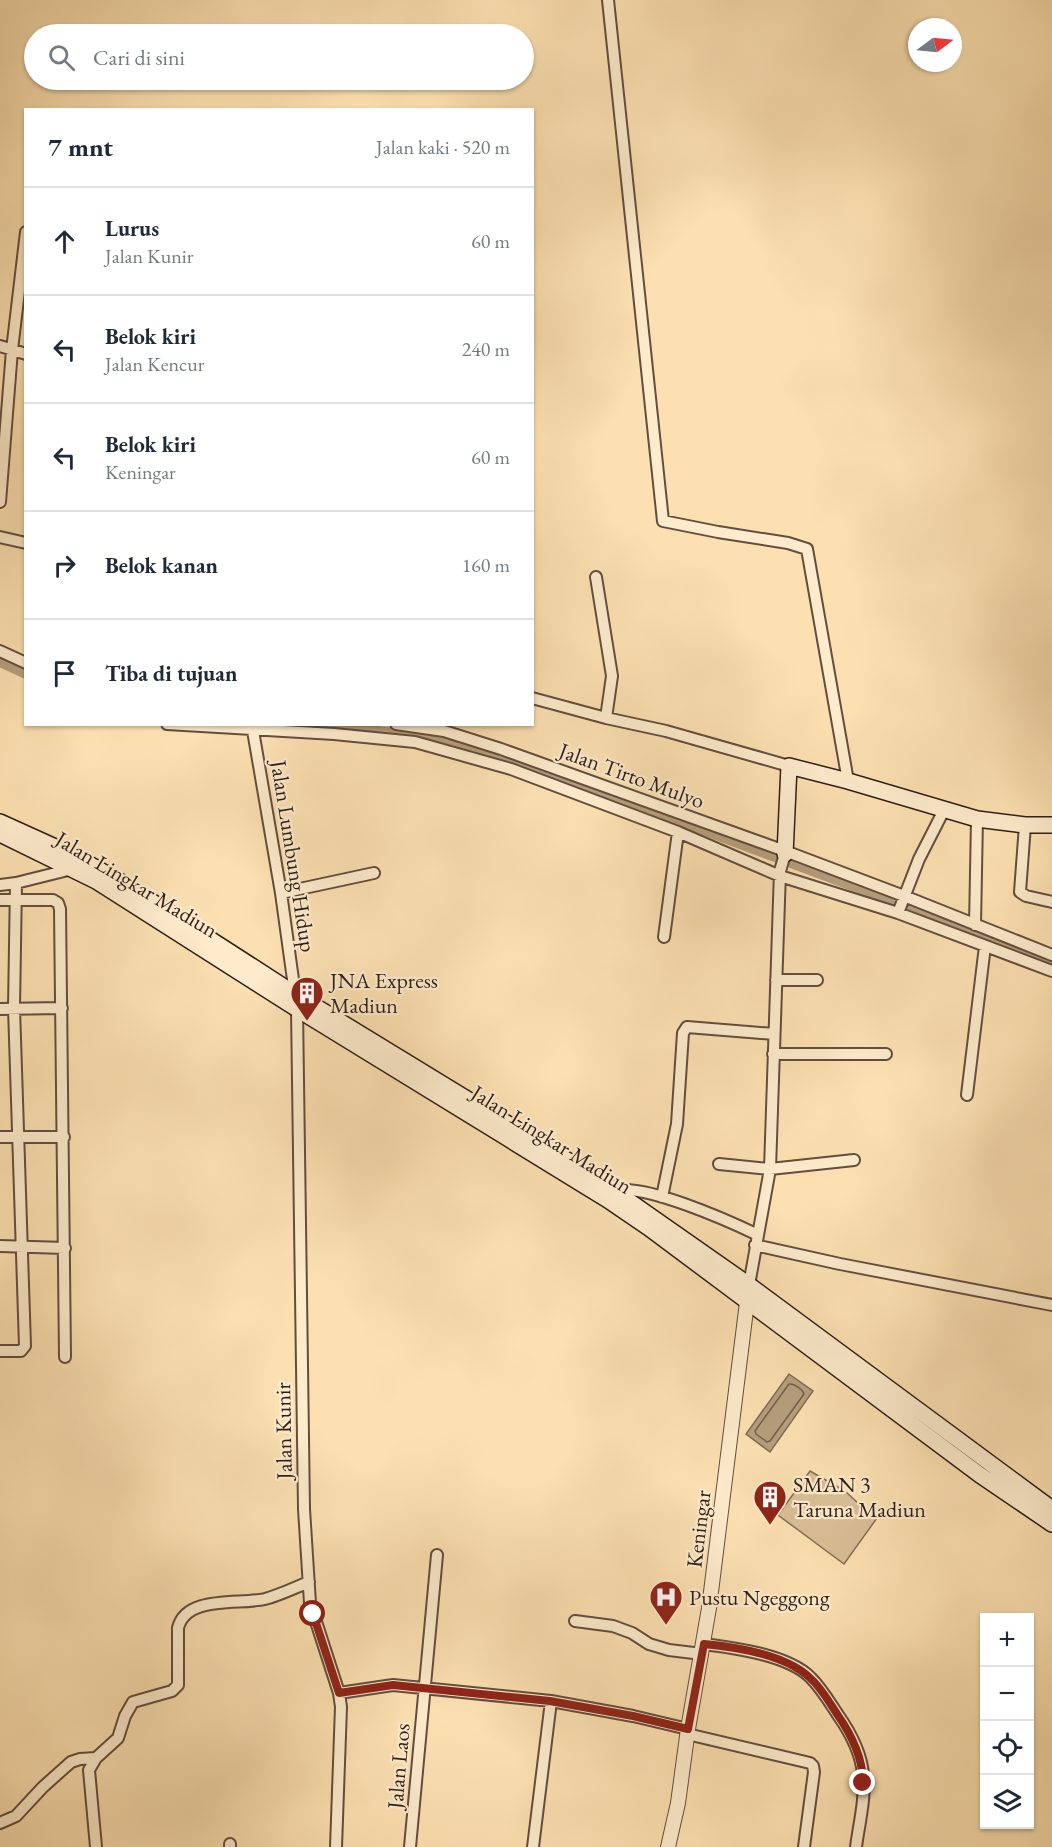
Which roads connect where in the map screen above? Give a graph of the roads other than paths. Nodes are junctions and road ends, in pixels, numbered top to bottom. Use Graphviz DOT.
graph roads {
  1 [pos="608,0"];
  2 [pos="24,249"];
  3 [pos="0,346"];
  4 [pos="12,350"];
  5 [pos="24,353"];
  6 [pos="0,502"];
  7 [pos="0,537"];
  8 [pos="24,543"];
  9 [pos="596,577"];
  10 [pos="0,651"];
  11 [pos="24,662"];
  12 [pos="534,699"];
  13 [pos="606,718"];
  14 [pos="210,726"];
  15 [pos="420,726"];
  16 [pos="252,728"];
  17 [pos="444,728"];
  18 [pos="789,766"];
  19 [pos="848,781"];
  20 [pos="944,810"];
  21 [pos="977,819"];
  22 [pos="0,822"];
  23 [pos="1025,825"];
  24 [pos="1052,825"];
  25 [pos="678,832"];
  26 [pos="0,834"];
  27 [pos="785,853"];
  28 [pos="72,869"];
  29 [pos="374,873"];
  30 [pos="780,874"];
  31 [pos="16,883"];
  32 [pos="0,885"];
  33 [pos="281,892"];
  34 [pos="0,900"];
  35 [pos="16,900"];
  36 [pos="1052,902"];
  37 [pos="901,904"];
  38 [pos="975,925"];
  39 [pos="664,937"];
  40 [pos="985,946"];
  41 [pos="1052,955"];
  42 [pos="1052,971"];
  43 [pos="776,980"];
  44 [pos="817,980"];
  45 [pos="296,1001"];
  46 [pos="14,1008"];
  47 [pos="62,1008"];
  48 [pos="0,1009"];
  49 [pos="774,1034"];
  50 [pos="773,1054"];
  51 [pos="886,1054"];
  52 [pos="968,1095"];
  53 [pos="19,1136"];
  54 [pos="0,1137"];
  55 [pos="64,1137"];
  56 [pos="854,1160"];
  57 [pos="719,1164"];
  58 [pos="770,1169"];
  59 [pos="612,1195"];
  60 [pos="662,1197"];
  61 [pos="757,1240"];
  62 [pos="0,1246"];
  63 [pos="22,1246"];
  64 [pos="65,1248"];
  65 [pos="748,1293"];
  66 [pos="1052,1305"];
  67 [pos="0,1351"];
  68 [pos="65,1357"];
  69 [pos="908,1412"];
  70 [pos="1052,1509"];
  71 [pos="1052,1524"];
  72 [pos="437,1555"];
  73 [pos="309,1582"];
  74 [pos="575,1621"];
  75 [pos="703,1649"];
  76 [pos="424,1689"];
  77 [pos="339,1693"];
  78 [pos="550,1701"];
  79 [pos="687,1731"];
  80 [pos="96,1758"];
  81 [pos="0,1823"];
  82 [pos="96,1847"];
  83 [pos="336,1847"];
  84 [pos="410,1847"];
  85 [pos="533,1847"];
  86 [pos="668,1847"];
  87 [pos="804,1847"];
  88 [pos="856,1847"];
  1 -- 19 [label="street"];
  2 -- 4 [label="street"];
  3 -- 4 [label="street"];
  4 -- 5 [label="street"];
  4 -- 6 [label="street"];
  7 -- 8 [label="street"];
  9 -- 13 [label="street"];
  10 -- 11 [label="street"];
  12 -- 13 [label="street"];
  13 -- 18 [label="street"];
  14 -- 16 [label="street"];
  15 -- 17 [label="street, Jalan Tirto Mulyo"];
  16 -- 25 [label="street"];
  16 -- 33 [label="street, Jalan Lumbung Hidup"];
  17 -- 27 [label="street, Jalan Tirto Mulyo"];
  18 -- 19 [label="main road"];
  18 -- 27 [label="main road"];
  19 -- 20 [label="main road"];
  20 -- 21 [label="main road"];
  20 -- 37 [label="street"];
  21 -- 23 [label="main road"];
  21 -- 38 [label="street"];
  22 -- 45 [label="main road, Jalan Lingkar Madiun"];
  23 -- 24 [label="main road"];
  23 -- 36 [label="street"];
  25 -- 30 [label="street"];
  25 -- 39 [label="street"];
  26 -- 28 [label="main road, Jalan Lingkar Madiun"];
  27 -- 30 [label="street"];
  27 -- 37 [label="street, Jalan Tirto Mulyo"];
  28 -- 31 [label="street"];
  28 -- 45 [label="main road, Jalan Lingkar Madiun"];
  29 -- 33 [label="street"];
  30 -- 37 [label="street"];
  30 -- 43 [label="street"];
  31 -- 32 [label="street"];
  31 -- 35 [label="street"];
  33 -- 45 [label="street, Jalan Lumbung Hidup"];
  34 -- 35 [label="street"];
  35 -- 46 [label="street"];
  35 -- 47 [label="street"];
  37 -- 38 [label="street"];
  37 -- 40 [label="street"];
  38 -- 41 [label="street"];
  40 -- 42 [label="street"];
  40 -- 52 [label="street"];
  43 -- 44 [label="street"];
  43 -- 49 [label="street"];
  45 -- 59 [label="main road, Jalan Lingkar Madiun"];
  45 -- 73 [label="street, Jalan Kunir"];
  46 -- 47 [label="street"];
  46 -- 48 [label="street"];
  46 -- 53 [label="street"];
  47 -- 55 [label="street"];
  49 -- 50 [label="street"];
  49 -- 60 [label="street"];
  50 -- 51 [label="street"];
  50 -- 58 [label="street"];
  53 -- 54 [label="street"];
  53 -- 55 [label="street"];
  53 -- 63 [label="street"];
  55 -- 64 [label="street"];
  56 -- 58 [label="street"];
  57 -- 58 [label="street"];
  58 -- 61 [label="street"];
  59 -- 60 [label="street"];
  59 -- 65 [label="main road, Jalan Lingkar Madiun"];
  60 -- 61 [label="street"];
  61 -- 65 [label="street"];
  61 -- 66 [label="street"];
  62 -- 63 [label="street"];
  63 -- 64 [label="street"];
  63 -- 67 [label="street"];
  64 -- 68 [label="street"];
  65 -- 69 [label="main road, Jalan Lingkar Madiun"];
  65 -- 75 [label="street, Keningar"];
  69 -- 70 [label="main road, Jalan Lingkar Madiun"];
  69 -- 71 [label="main road, Jalan Lingkar Madiun"];
  72 -- 76 [label="street, Jalan Laos"];
  73 -- 77 [label="street, Jalan Kunir"];
  73 -- 80 [label="street"];
  74 -- 75 [label="street"];
  75 -- 79 [label="street, Keningar"];
  75 -- 88 [label="street"];
  76 -- 77 [label="street"];
  76 -- 78 [label="street"];
  76 -- 84 [label="street, Jalan Laos"];
  77 -- 83 [label="street, Jalan Kunir"];
  78 -- 79 [label="street"];
  78 -- 85 [label="street"];
  79 -- 86 [label="street, Keningar"];
  79 -- 87 [label="street"];
  80 -- 81 [label="street"];
  80 -- 82 [label="street"];
}
